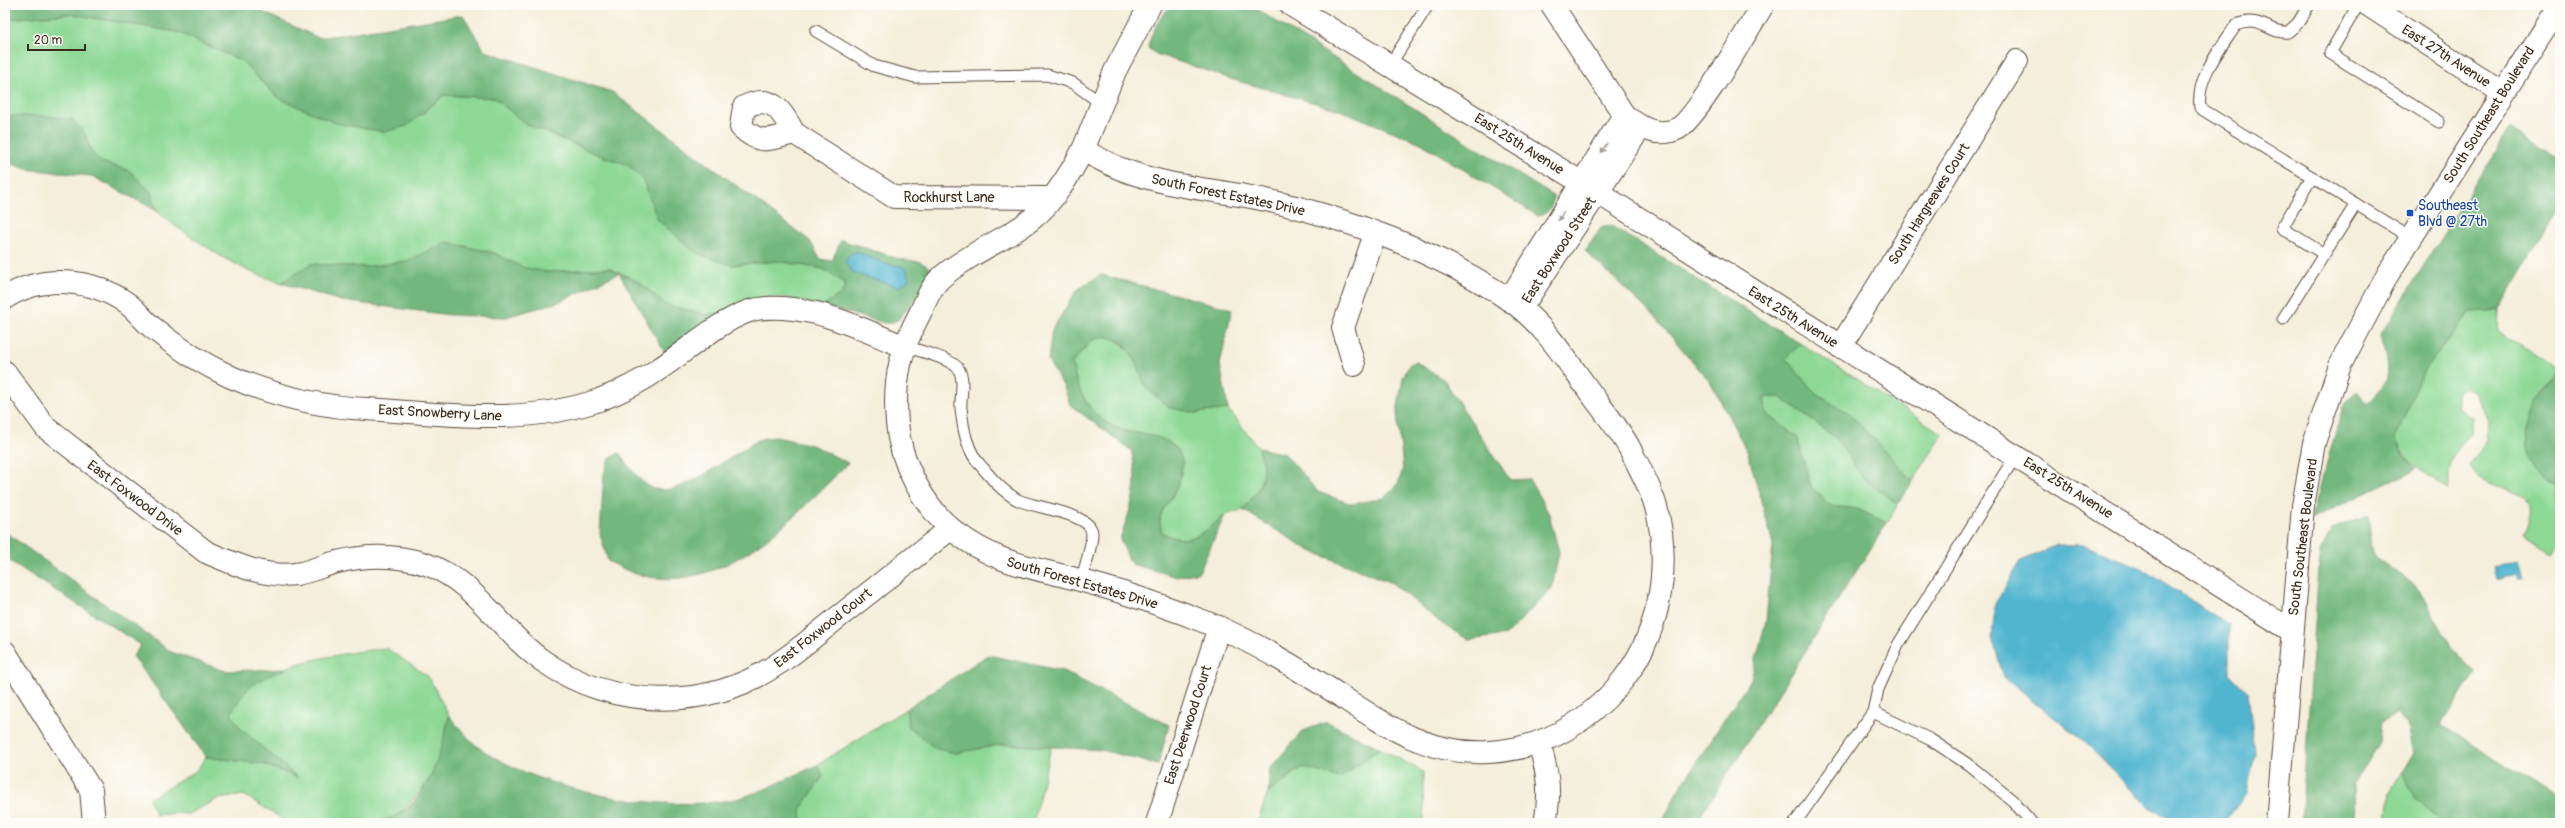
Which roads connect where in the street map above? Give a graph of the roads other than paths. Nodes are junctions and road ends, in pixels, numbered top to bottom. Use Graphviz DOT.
graph roads {
  1 [pos="1150,5"];
  2 [pos="1291,5"];
  3 [pos="1428,5"];
  4 [pos="1552,5"];
  5 [pos="1763,5"];
  6 [pos="2309,5"];
  7 [pos="2358,5"];
  8 [pos="2368,5"];
  9 [pos="2560,5"];
  10 [pos="816,31"];
  11 [pos="2017,61"];
  12 [pos="1390,65"];
  13 [pos="2503,93"];
  14 [pos="1102,104"];
  15 [pos="1632,121"];
  16 [pos="2439,122"];
  17 [pos="794,133"];
  18 [pos="1083,150"];
  19 [pos="2312,177"];
  20 [pos="1589,188"];
  21 [pos="1051,198"];
  22 [pos="2356,204"];
  23 [pos="1375,234"];
  24 [pos="2411,238"];
  25 [pos="2324,254"];
  26 [pos="5,298"];
  27 [pos="1515,304"];
  28 [pos="2283,319"];
  29 [pos="903,346"];
  30 [pos="1840,347"];
  31 [pos="1354,365"];
  32 [pos="5,372"];
  33 [pos="2016,455"];
  34 [pos="950,529"];
  35 [pos="296,574"];
  36 [pos="1081,580"];
  37 [pos="1219,627"];
  38 [pos="2292,631"];
  39 [pos="5,652"];
  40 [pos="1873,712"];
  41 [pos="1539,743"];
  42 [pos="94,823"];
  43 [pos="1157,823"];
  44 [pos="1545,823"];
  45 [pos="1795,823"];
  46 [pos="2032,823"];
  47 [pos="2277,823"];
  1 -- 14 [label="street"];
  2 -- 12 [label="street, East 25th Avenue"];
  3 -- 12 [label="lane"];
  4 -- 15 [label="street"];
  5 -- 15 [label="street"];
  6 -- 19 [label="lane"];
  7 -- 16 [label="lane"];
  8 -- 13 [label="street, East 27th Avenue"];
  9 -- 13 [label="street, South Southeast Boulevard"];
  10 -- 14 [label="lane"];
  11 -- 30 [label="street, South Hargreaves Court"];
  12 -- 20 [label="street, East 25th Avenue"];
  13 -- 24 [label="street, South Southeast Boulevard"];
  14 -- 18 [label="street"];
  15 -- 20 [label="street, East Boxwood Street"];
  17 -- 21 [label="street, Rockhurst Lane"];
  18 -- 21 [label="street, South Forest Estates Drive"];
  18 -- 23 [label="street, South Forest Estates Drive"];
  19 -- 22 [label="lane"];
  19 -- 25 [label="lane"];
  20 -- 27 [label="street, East Boxwood Street"];
  20 -- 30 [label="street, East 25th Avenue"];
  21 -- 29 [label="street, South Forest Estates Drive"];
  22 -- 24 [label="lane"];
  22 -- 25 [label="lane"];
  23 -- 27 [label="street, South Forest Estates Drive"];
  23 -- 31 [label="street"];
  24 -- 38 [label="street, South Southeast Boulevard"];
  25 -- 28 [label="lane"];
  26 -- 29 [label="street, East Snowberry Lane"];
  27 -- 41 [label="street, South Forest Estates Drive"];
  29 -- 34 [label="street, South Forest Estates Drive"];
  29 -- 36 [label="lane"];
  30 -- 33 [label="street, East 25th Avenue"];
  32 -- 35 [label="street, East Foxwood Drive"];
  33 -- 38 [label="street, East 25th Avenue"];
  33 -- 40 [label="lane"];
  34 -- 35 [label="street, East Foxwood Court"];
  34 -- 36 [label="street, South Forest Estates Drive"];
  36 -- 37 [label="street, South Forest Estates Drive"];
  37 -- 41 [label="street, South Forest Estates Drive"];
  37 -- 43 [label="street, East Deerwood Court"];
  38 -- 47 [label="street, South Southeast Boulevard"];
  39 -- 42 [label="street"];
  40 -- 45 [label="lane"];
  40 -- 46 [label="lane"];
  41 -- 44 [label="street"];
}
